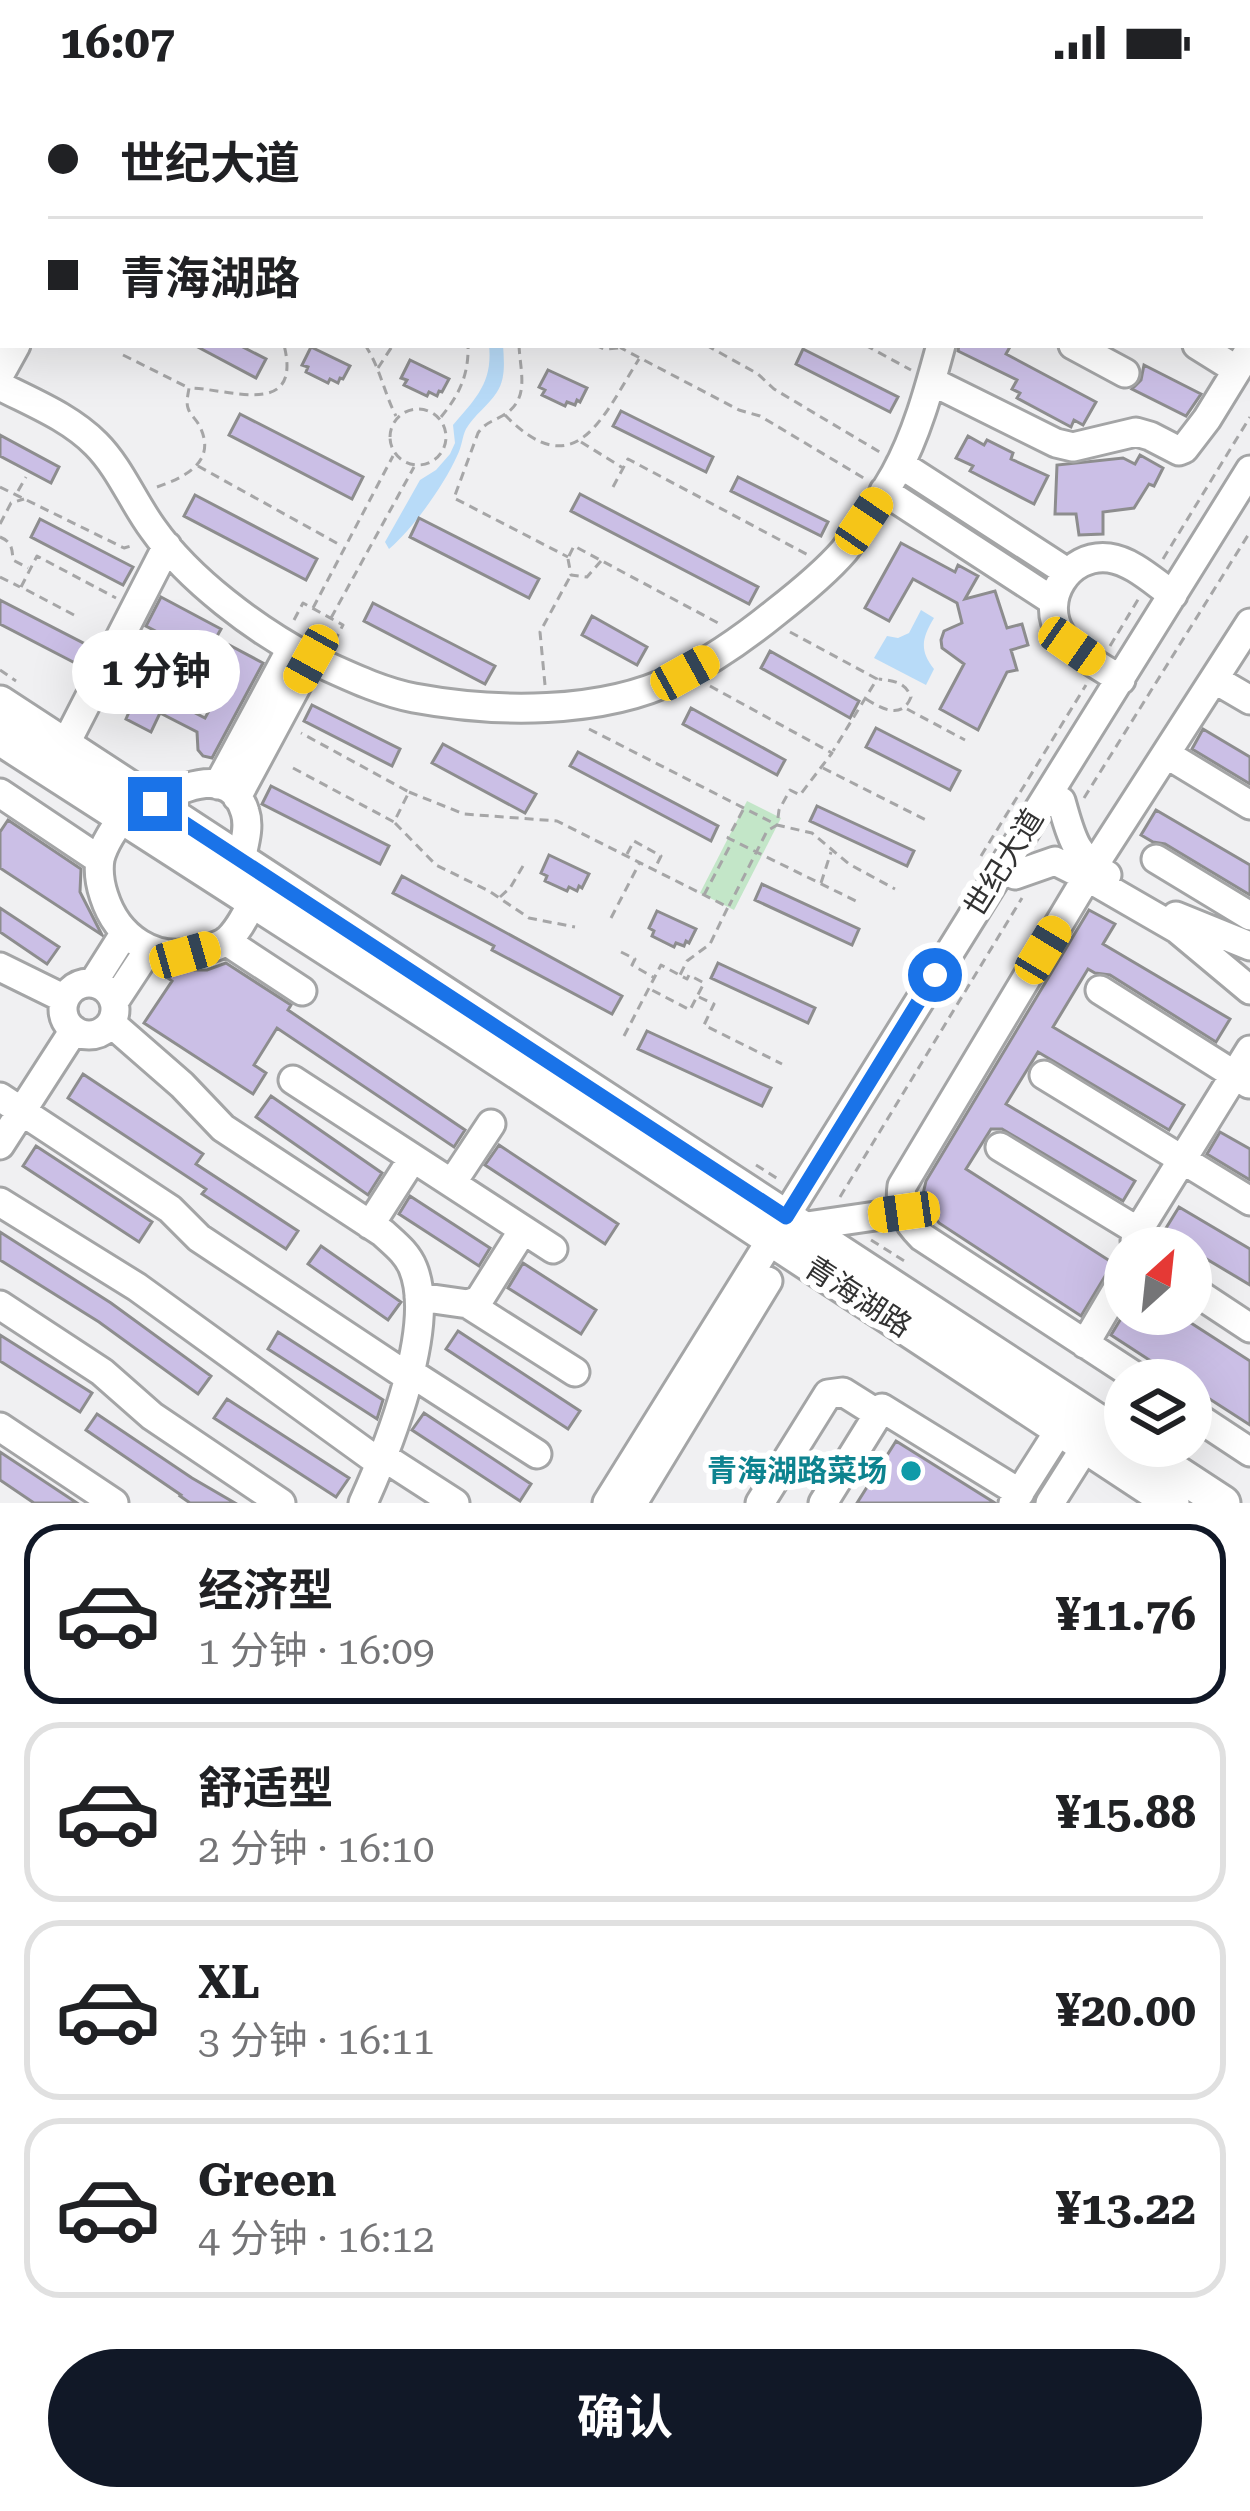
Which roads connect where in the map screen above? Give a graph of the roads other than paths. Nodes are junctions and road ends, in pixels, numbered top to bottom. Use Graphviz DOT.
graph roads {
  1 [pos="940,348"];
  2 [pos="1079,348"];
  3 [pos="1207,348"];
  4 [pos="1244,359"];
  5 [pos="1125,373"];
  6 [pos="931,381"];
  7 [pos="0,386"];
  8 [pos="900,464"];
  9 [pos="1250,470"];
  10 [pos="884,490"];
  11 [pos="1250,503"];
  12 [pos="161,539"];
  13 [pos="1067,572"];
  14 [pos="1173,595"];
  15 [pos="1053,601"];
  16 [pos="1250,624"];
  17 [pos="302,654"];
  18 [pos="1214,679"];
  19 [pos="1120,680"];
  20 [pos="1250,700"];
  21 [pos="0,703"];
  22 [pos="0,738"];
  23 [pos="64,745"];
  24 [pos="1166,754"];
  25 [pos="227,791"];
  26 [pos="0,793"];
  27 [pos="139,805"];
  28 [pos="1250,805"];
  29 [pos="1064,812"];
  30 [pos="1156,859"];
  31 [pos="100,860"];
  32 [pos="1090,872"];
  33 [pos="1015,875"];
  34 [pos="253,879"];
  35 [pos="1250,916"];
  36 [pos="124,934"];
  37 [pos="226,941"];
  38 [pos="1250,946"];
  39 [pos="149,949"];
  40 [pos="0,967"];
  41 [pos="1250,989"];
  42 [pos="1100,990"];
  43 [pos="302,991"];
  44 [pos="65,1000"];
  45 [pos="106,1003"];
  46 [pos="74,1030"];
  47 [pos="1250,1050"];
  48 [pos="1044,1075"];
  49 [pos="293,1080"];
  50 [pos="1242,1080"];
  51 [pos="11,1104"];
  52 [pos="491,1124"];
  53 [pos="0,1144"];
  54 [pos="1000,1147"];
  55 [pos="413,1157"];
  56 [pos="1181,1159"];
  57 [pos="452,1183"];
  58 [pos="1250,1201"];
  59 [pos="0,1202"];
  60 [pos="904,1212"];
  61 [pos="370,1225"];
  62 [pos="1119,1227"];
  63 [pos="1144,1227"];
  64 [pos="523,1230"];
  65 [pos="794,1231"];
  66 [pos="553,1250"];
  67 [pos="419,1297"];
  68 [pos="1212,1303"];
  69 [pos="468,1304"];
  70 [pos="0,1305"];
  71 [pos="1104,1312"];
  72 [pos="1250,1328"];
  73 [pos="1085,1344"];
  74 [pos="1108,1359"];
  75 [pos="575,1372"];
  76 [pos="411,1376"];
  77 [pos="878,1414"];
  78 [pos="1104,1426"];
  79 [pos="0,1427"];
  80 [pos="1212,1427"];
  81 [pos="1073,1438"];
  82 [pos="1250,1452"];
  83 [pos="537,1454"];
  84 [pos="381,1459"];
  85 [pos="1168,1467"];
  86 [pos="1016,1498"];
  87 [pos="113,1503"];
  88 [pos="281,1503"];
  89 [pos="363,1503"];
  90 [pos="455,1503"];
  91 [pos="607,1503"];
  92 [pos="633,1503"];
  93 [pos="760,1503"];
  94 [pos="824,1503"];
  95 [pos="1050,1503"];
  96 [pos="1172,1503"];
  97 [pos="1223,1503"];
  1 -- 6 [label="street"];
  2 -- 5 [label="street"];
  3 -- 4 [label="street"];
  4 -- 6 [label="street"];
  6 -- 8 [label="street"];
  7 -- 12 [label="street"];
  8 -- 10 [label="street"];
  8 -- 13 [label="street"];
  9 -- 14 [label="street, 世纪大道"];
  10 -- 15 [label="street"];
  10 -- 17 [label="street"];
  11 -- 29 [label="street, 世纪大道"];
  12 -- 17 [label="street"];
  12 -- 23 [label="street"];
  13 -- 14 [label="street"];
  13 -- 15 [label="street"];
  14 -- 19 [label="street, 世纪大道"];
  15 -- 19 [label="street"];
  16 -- 18 [label="street"];
  17 -- 25 [label="street"];
  17 -- 25 [label="street"];
  18 -- 20 [label="street"];
  18 -- 24 [label="street"];
  19 -- 65 [label="street, 世纪大道"];
  21 -- 23 [label="main road, 青海湖路"];
  22 -- 27 [label="main road, 青海湖路"];
  23 -- 27 [label="main road, 青海湖路"];
  24 -- 28 [label="street"];
  24 -- 32 [label="street"];
  25 -- 27 [label="street"];
  25 -- 34 [label="street"];
  26 -- 31 [label="street"];
  27 -- 31 [label="street"];
  27 -- 34 [label="main road, 青海湖路"];
  29 -- 32 [label="street"];
  29 -- 33 [label="street, 世纪大道"];
  30 -- 35 [label="street"];
  31 -- 36 [label="street"];
  32 -- 33 [label="street"];
  32 -- 38 [label="street"];
  32 -- 41 [label="street"];
  32 -- 60 [label="street"];
  33 -- 65 [label="street, 世纪大道"];
  34 -- 37 [label="street"];
  34 -- 65 [label="main road, 青海湖路"];
  36 -- 39 [label="street"];
  36 -- 45 [label="street"];
  37 -- 39 [label="street"];
  37 -- 43 [label="street"];
  39 -- 45 [label="street"];
  40 -- 44 [label="street"];
  42 -- 50 [label="street"];
  44 -- 45 [label="street"];
  44 -- 46 [label="street"];
  45 -- 46 [label="street"];
  45 -- 61 [label="street"];
  46 -- 51 [label="street"];
  47 -- 50 [label="street"];
  48 -- 56 [label="street"];
  49 -- 55 [label="street"];
  50 -- 56 [label="street"];
  51 -- 53 [label="street"];
  51 -- 76 [label="street"];
  52 -- 57 [label="street"];
  54 -- 62 [label="street"];
  55 -- 57 [label="street"];
  55 -- 61 [label="street"];
  56 -- 58 [label="street"];
  56 -- 63 [label="street"];
  57 -- 64 [label="street"];
  59 -- 84 [label="street"];
  60 -- 65 [label="street"];
  60 -- 73 [label="street"];
  61 -- 67 [label="street"];
  64 -- 66 [label="street"];
  64 -- 69 [label="street"];
  65 -- 78 [label="main road, 青海湖路"];
  65 -- 81 [label="main road, 青海湖路"];
  65 -- 91 [label="street, 世纪大道"];
  65 -- 92 [label="street, 世纪大道"];
  67 -- 69 [label="street"];
  67 -- 76 [label="street"];
  68 -- 72 [label="street"];
  69 -- 75 [label="street"];
  70 -- 88 [label="street"];
  71 -- 73 [label="street"];
  73 -- 74 [label="street"];
  76 -- 83 [label="street"];
  76 -- 84 [label="street"];
  77 -- 86 [label="street"];
  77 -- 93 [label="street"];
  77 -- 94 [label="street"];
  79 -- 87 [label="street"];
  80 -- 82 [label="street"];
  81 -- 86 [label="street"];
  81 -- 95 [label="street"];
  81 -- 96 [label="main road, 青海湖路"];
  84 -- 89 [label="street"];
  84 -- 90 [label="street"];
  85 -- 97 [label="main road"];
}
